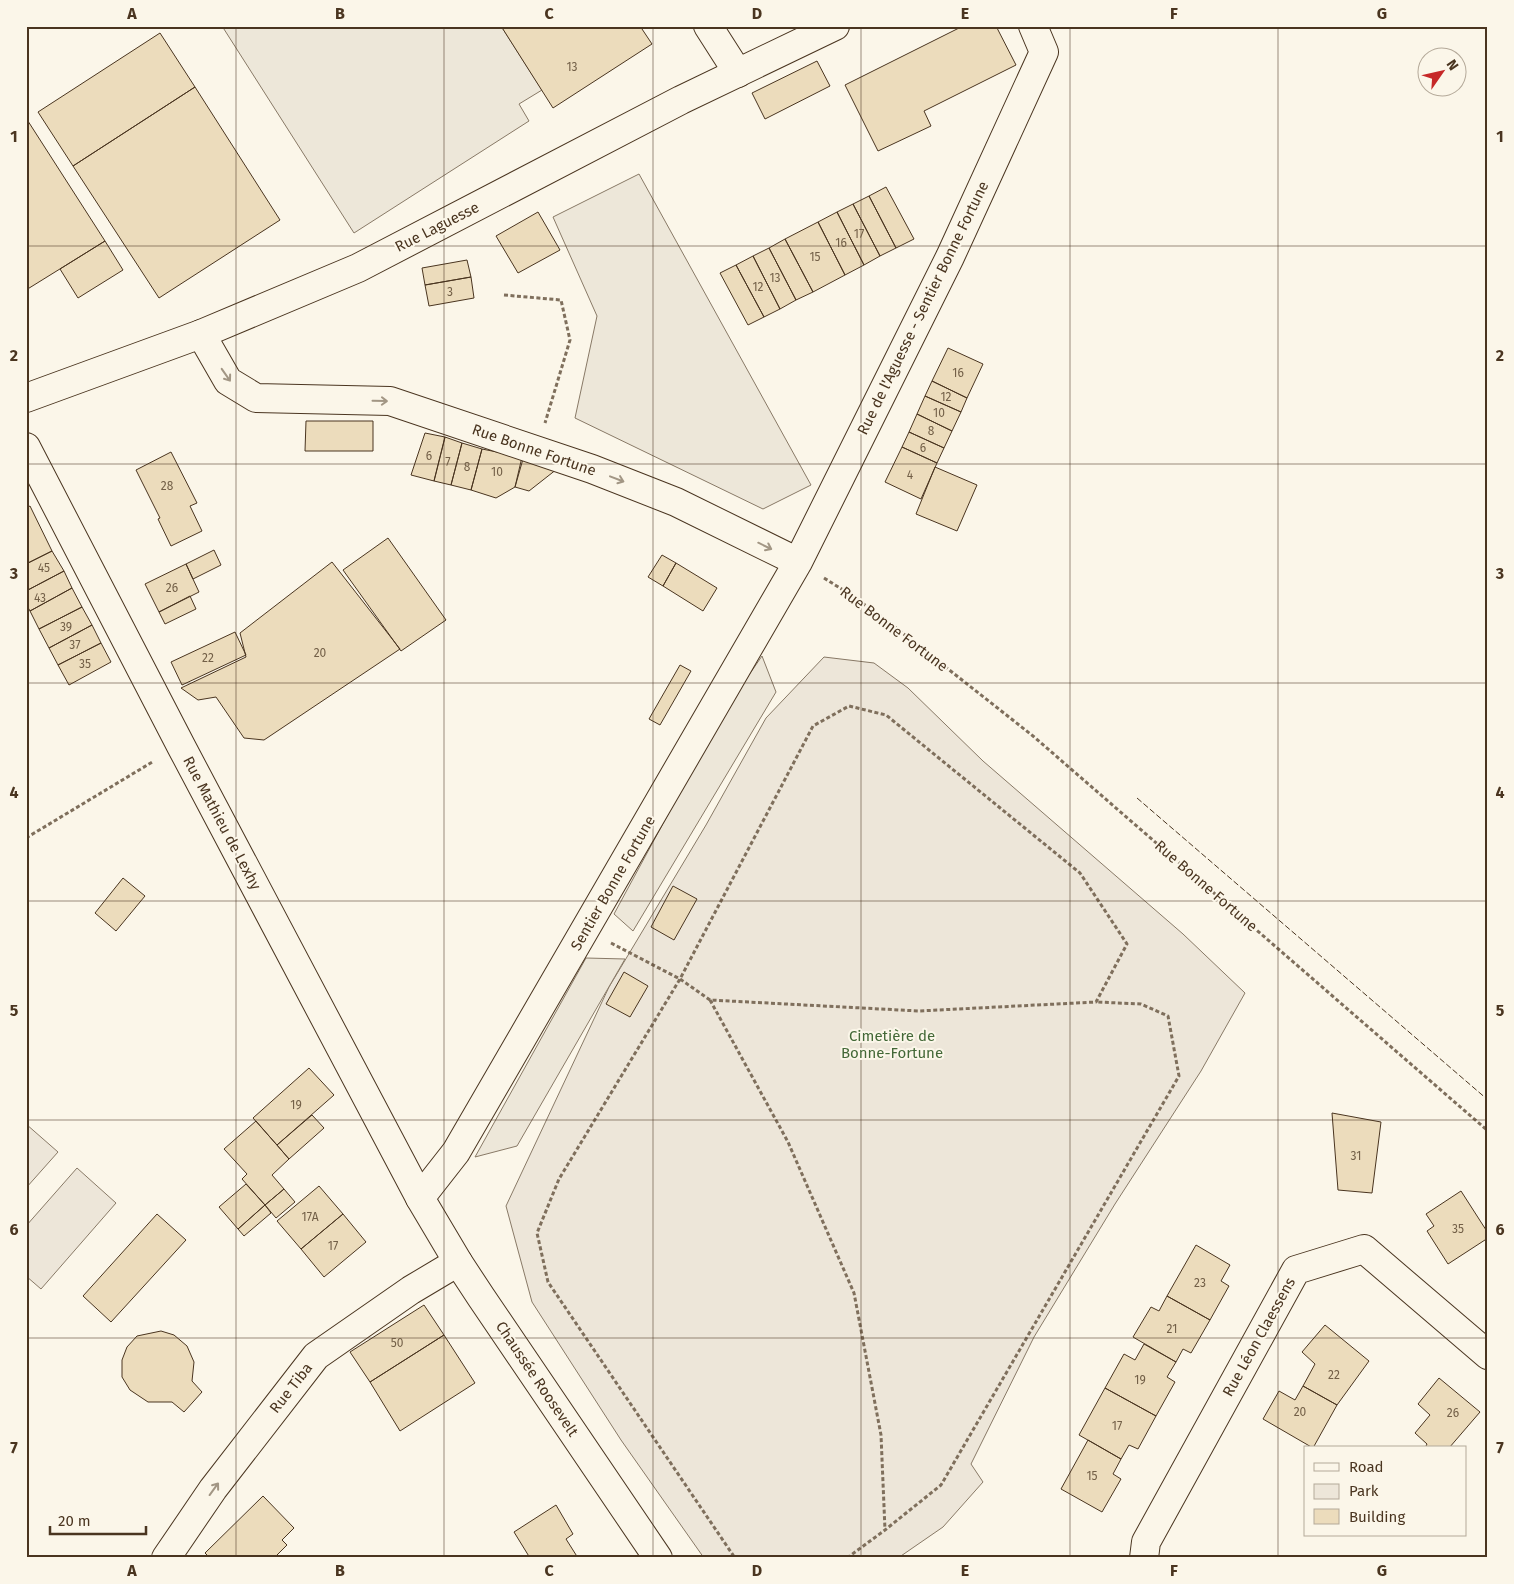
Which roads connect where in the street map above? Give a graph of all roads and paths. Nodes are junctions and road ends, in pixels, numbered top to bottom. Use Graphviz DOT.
graph roads {
  1 [pos="708,26"];
  2 [pos="835,26"];
  3 [pos="1033,26"];
  4 [pos="738,73"];
  5 [pos="504,295"];
  6 [pos="201,334"];
  7 [pos="26,398"];
  8 [pos="26,447"];
  9 [pos="537,451"];
  10 [pos="798,562"];
  11 [pos="181,746"];
  12 [pos="26,838"];
  13 [pos="586,930"];
  14 [pos="680,979"];
  15 [pos="710,1000"];
  16 [pos="1096,1002"];
  17 [pos="1488,1131"];
  18 [pos="420,1198"];
  19 [pos="458,1262"];
  20 [pos="1488,1355"];
  21 [pos="885,1530"];
  22 [pos="166,1558"];
  23 [pos="658,1558"];
  24 [pos="735,1558"];
  25 [pos="847,1558"];
  26 [pos="1144,1558"];
  1 -- 4 [label="street"];
  2 -- 4 [label="street, Rue Laguesse"];
  3 -- 10 [label="street, Rue de l'Aguesse - Sentier Bonne Fortune"];
  4 -- 6 [label="street, Rue Laguesse"];
  5 -- 9 [label="path"];
  6 -- 7 [label="street, Rue Laguesse"];
  6 -- 9 [label="street, Rue Bonne Fortune, one-way"];
  8 -- 11 [label="street, Rue Mathieu de Lexhy"];
  9 -- 10 [label="street, Rue Bonne Fortune, one-way"];
  10 -- 13 [label="street, Sentier Bonne Fortune"];
  10 -- 17 [label="path, Rue Bonne Fortune"];
  11 -- 12 [label="path"];
  11 -- 18 [label="street, Rue Mathieu de Lexhy"];
  13 -- 14 [label="path"];
  13 -- 18 [label="street, Sentier Bonne Fortune"];
  14 -- 15 [label="path"];
  14 -- 16 [label="path"];
  14 -- 24 [label="path"];
  15 -- 16 [label="path"];
  15 -- 21 [label="path"];
  16 -- 21 [label="path"];
  18 -- 19 [label="street, Chaussée Roosevelt"];
  22 -- 19 [label="street, Rue Tiba, one-way"];
  19 -- 23 [label="street, Chaussée Roosevelt"];
  20 -- 26 [label="street, Rue Léon Claessens"];
  21 -- 25 [label="path"];
}
